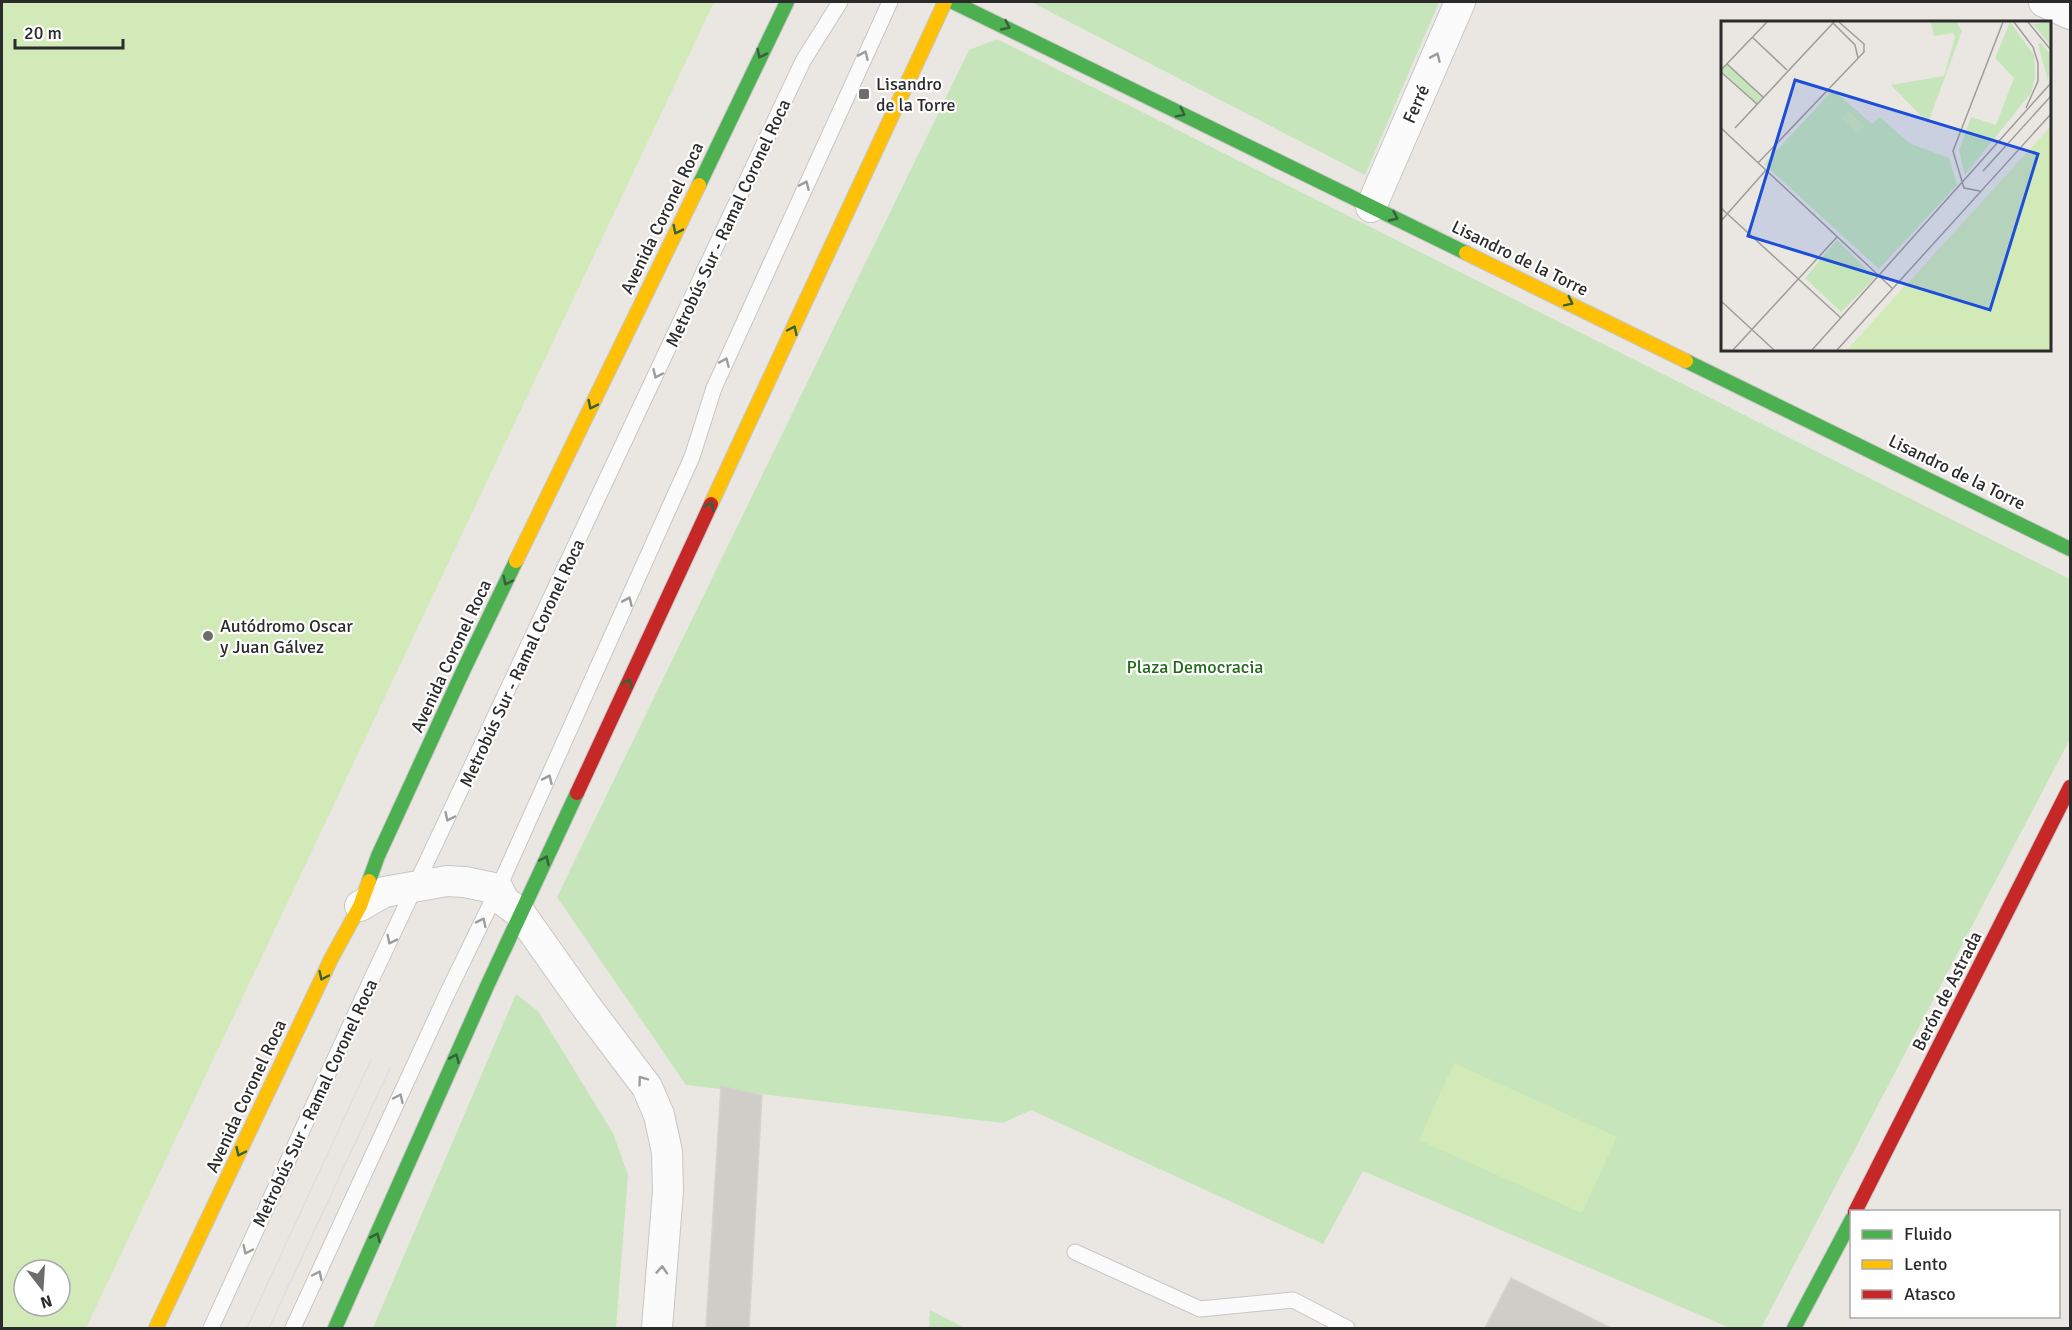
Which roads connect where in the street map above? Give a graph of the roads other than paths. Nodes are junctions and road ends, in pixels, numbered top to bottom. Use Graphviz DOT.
graph roads {
  1 [pos="787,2"];
  2 [pos="840,2"];
  3 [pos="890,2"];
  4 [pos="945,2"];
  5 [pos="953,2"];
  6 [pos="1460,2"];
  7 [pos="2044,2"];
  8 [pos="2070,14"];
  9 [pos="1371,207"];
  10 [pos="2070,549"];
  11 [pos="2070,787"];
  12 [pos="416,887"];
  13 [pos="498,889"];
  14 [pos="360,906"];
  15 [pos="520,913"];
  16 [pos="1856,1210"];
  17 [pos="1850,1221"];
  18 [pos="1075,1252"];
  19 [pos="156,1329"];
  20 [pos="210,1329"];
  21 [pos="294,1329"];
  22 [pos="335,1329"];
  23 [pos="657,1329"];
  24 [pos="1347,1329"];
  25 [pos="1794,1329"];
  1 -- 14 [label="main road, Avenida Coronel Roca, one-way"];
  2 -- 12 [label="lane, Metrobús Sur - Ramal Coronel Roca, one-way"];
  13 -- 3 [label="lane, one-way"];
  15 -- 4 [label="main road, one-way"];
  5 -- 9 [label="main road, Lisandro de la Torre, one-way"];
  9 -- 6 [label="street, Ferré, one-way"];
  7 -- 8 [label="street"];
  9 -- 10 [label="main road, Lisandro de la Torre, one-way"];
  11 -- 16 [label="main road, Berón de Astrada"];
  12 -- 13 [label="street"];
  12 -- 14 [label="street"];
  12 -- 20 [label="lane, Metrobús Sur - Ramal Coronel Roca, one-way"];
  13 -- 15 [label="street"];
  21 -- 13 [label="lane, one-way"];
  14 -- 19 [label="main road, Avenida Coronel Roca, one-way"];
  22 -- 15 [label="main road, one-way"];
  23 -- 15 [label="street, one-way"];
  17 -- 25 [label="main road"];
  18 -- 24 [label="lane"];
}
